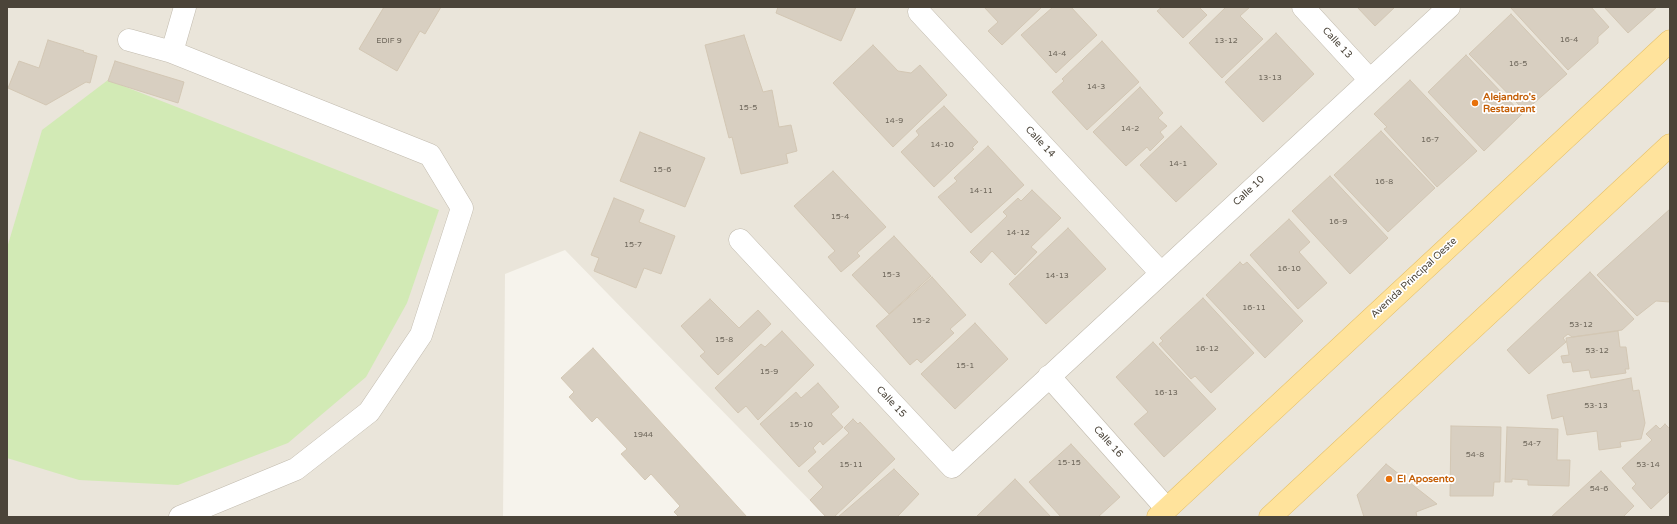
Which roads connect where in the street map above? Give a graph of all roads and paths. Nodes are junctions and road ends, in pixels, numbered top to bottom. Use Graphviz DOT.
graph roads {
  1 [pos="185,7"];
  2 [pos="1304,7"];
  3 [pos="1449,7"];
  4 [pos="919,12"];
  5 [pos="129,40"];
  6 [pos="1670,40"];
  7 [pos="172,52"];
  8 [pos="1370,80"];
  9 [pos="1670,145"];
  10 [pos="740,240"];
  11 [pos="1161,273"];
  12 [pos="1049,376"];
  13 [pos="1166,514"];
  14 [pos="180,517"];
  15 [pos="1270,517"];
  1 -- 7 [label="street"];
  2 -- 8 [label="street, Calle 13"];
  3 -- 8 [label="street, Calle 10"];
  4 -- 11 [label="street, Calle 14"];
  5 -- 7 [label="street"];
  6 -- 13 [label="main road, Avenida Principal Oeste"];
  7 -- 14 [label="street"];
  8 -- 11 [label="street, Calle 10"];
  9 -- 15 [label="main road"];
  10 -- 12 [label="street, Calle 15"];
  11 -- 12 [label="street, Calle 10"];
  12 -- 13 [label="street, Calle 16"];
}
